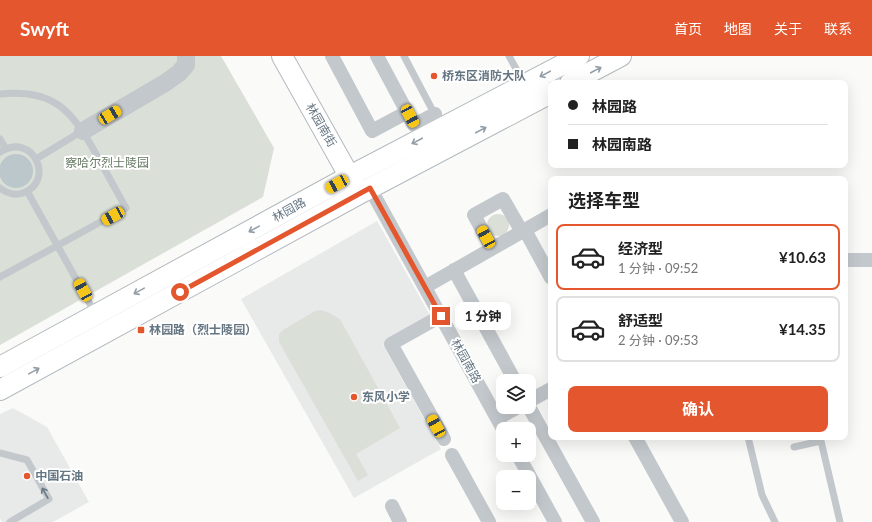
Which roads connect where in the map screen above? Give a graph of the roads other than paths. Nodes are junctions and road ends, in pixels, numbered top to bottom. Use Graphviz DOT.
graph roads {
  1 [pos="186,56"];
  2 [pos="283,56"];
  3 [pos="332,56"];
  4 [pos="377,56"];
  5 [pos="404,56"];
  6 [pos="509,56"];
  7 [pos="579,56"];
  8 [pos="621,56"];
  9 [pos="576,80"];
  10 [pos="525,85"];
  11 [pos="0,94"];
  12 [pos="548,94"];
  13 [pos="400,116"];
  14 [pos="83,131"];
  15 [pos="444,132"];
  16 [pos="0,139"];
  17 [pos="3,151"];
  18 [pos="36,159"];
  19 [pos="360,186"];
  20 [pos="0,188"];
  21 [pos="27,192"];
  22 [pos="548,217"];
  23 [pos="523,231"];
  24 [pos="58,246"];
  25 [pos="492,248"];
  26 [pos="848,260"];
  27 [pos="872,260"];
  28 [pos="454,270"];
  29 [pos="548,273"];
  30 [pos="0,277"];
  31 [pos="425,286"];
  32 [pos="96,315"];
  33 [pos="441,316"];
  34 [pos="0,367"];
  35 [pos="511,374"];
  36 [pos="0,390"];
  37 [pos="548,391"];
  38 [pos="536,397"];
  39 [pos="511,414"];
  40 [pos="533,414"];
  41 [pos="500,422"];
  42 [pos="503,422"];
  43 [pos="444,439"];
  44 [pos="636,440"];
  45 [pos="749,440"];
  46 [pos="794,447"];
  47 [pos="0,453"];
  48 [pos="452,455"];
  49 [pos="522,462"];
  50 [pos="392,506"];
  51 [pos="10,522"];
  52 [pos="400,522"];
  53 [pos="489,522"];
  54 [pos="554,522"];
  55 [pos="593,522"];
  56 [pos="682,522"];
  57 [pos="775,522"];
  58 [pos="840,522"];
  1 -- 14 [label="street"];
  2 -- 19 [label="main road, 林园南街"];
  3 -- 13 [label="street"];
  4 -- 15 [label="street"];
  5 -- 15 [label="lane"];
  6 -- 10 [label="lane"];
  7 -- 10 [label="main road, 林园路, one-way"];
  9 -- 8 [label="main road, one-way"];
  10 -- 15 [label="main road, 林园路"];
  11 -- 14 [label="lane"];
  15 -- 12 [label="main road, 林园路, one-way"];
  14 -- 18 [label="lane"];
  14 -- 24 [label="lane"];
  15 -- 19 [label="main road, 林园路"];
  16 -- 17 [label="lane"];
  17 -- 18 [label="lane"];
  18 -- 21 [label="lane"];
  19 -- 31 [label="street, 林园南路"];
  19 -- 32 [label="main road, 林园路, one-way"];
  36 -- 19 [label="main road, 林园路, one-way"];
  20 -- 21 [label="lane"];
  21 -- 24 [label="lane"];
  22 -- 23 [label="street"];
  23 -- 25 [label="street"];
  23 -- 25 [label="street"];
  23 -- 29 [label="street"];
  24 -- 30 [label="lane"];
  24 -- 32 [label="lane"];
  25 -- 28 [label="street"];
  26 -- 27 [label="street"];
  28 -- 31 [label="street"];
  28 -- 35 [label="street"];
  31 -- 33 [label="street, 林园南路"];
  32 -- 34 [label="main road, 林园路"];
  33 -- 41 [label="street, 林园南路"];
  33 -- 43 [label="street"];
  37 -- 38 [label="street"];
  39 -- 42 [label="street"];
  40 -- 55 [label="street"];
  44 -- 56 [label="street"];
  45 -- 57 [label="lane"];
  46 -- 58 [label="lane"];
  51 -- 47 [label="lane, one-way"];
  48 -- 53 [label="street"];
  49 -- 54 [label="street"];
  50 -- 52 [label="street"];
}
